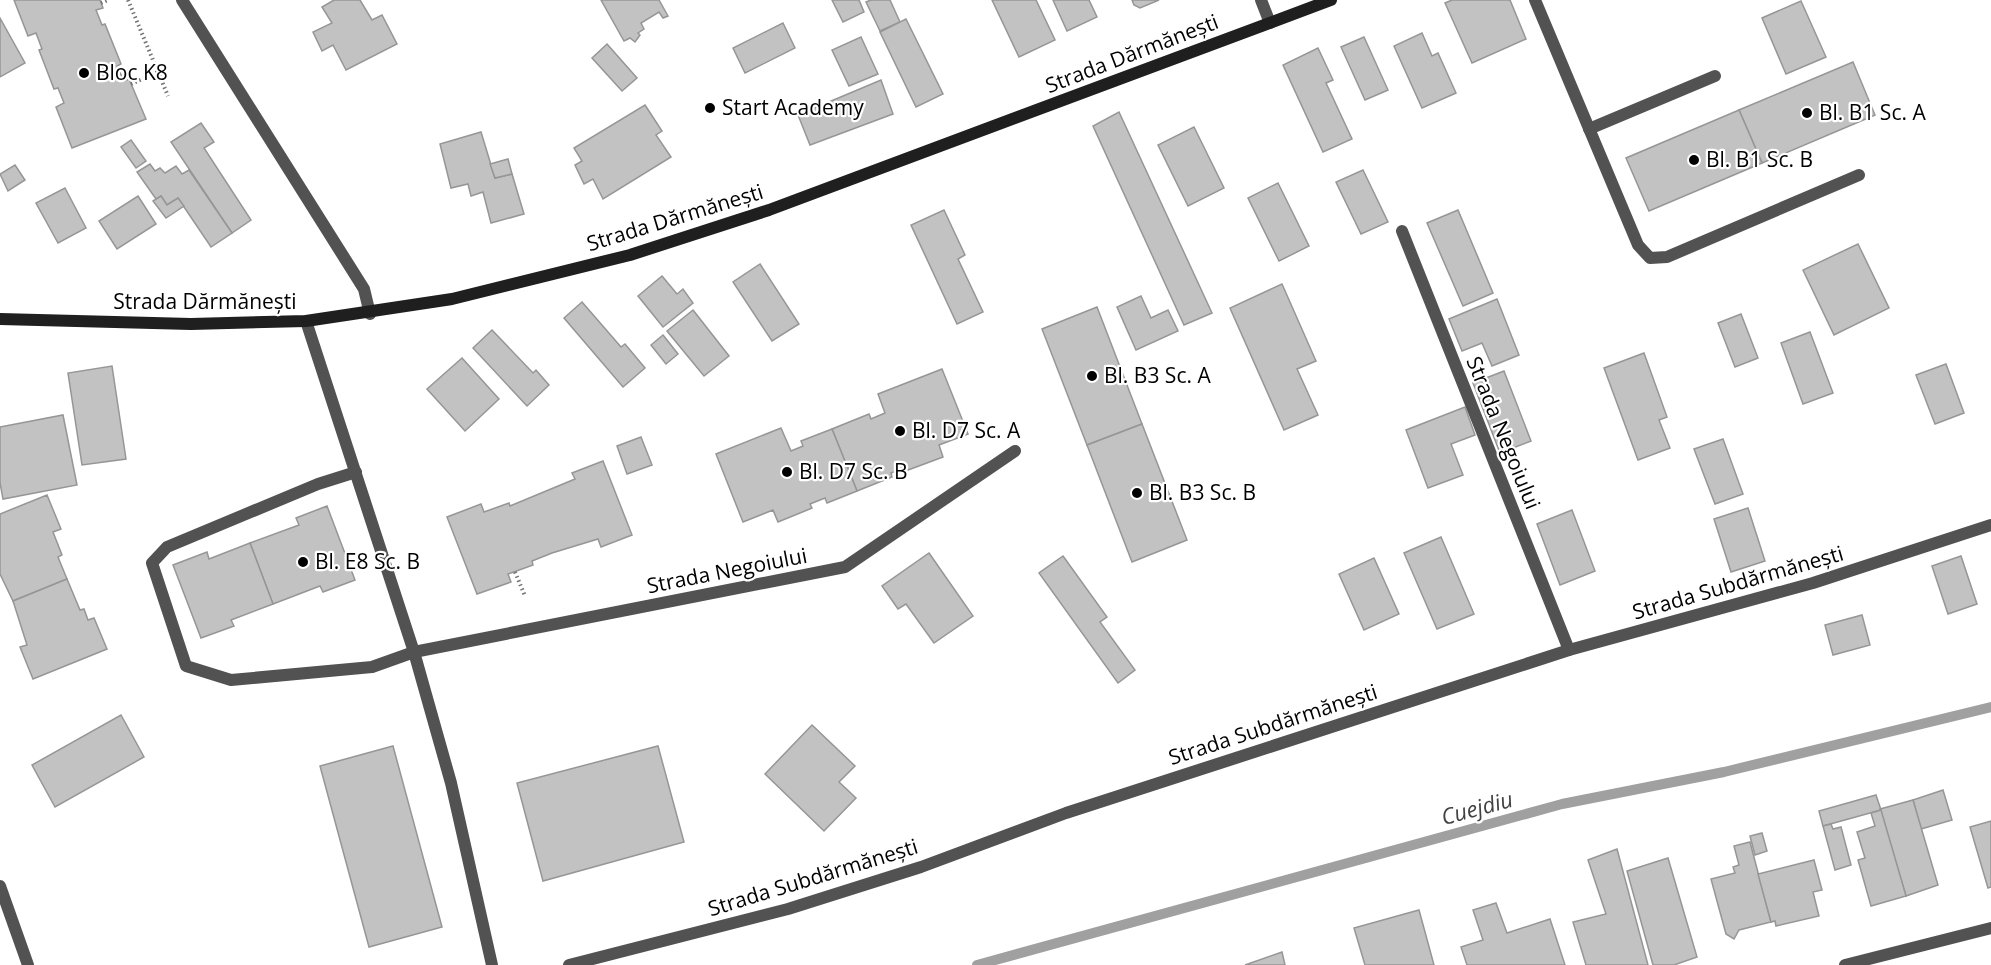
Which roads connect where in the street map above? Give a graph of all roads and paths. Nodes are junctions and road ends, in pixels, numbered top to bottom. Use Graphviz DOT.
graph roads {
  1 [pos="108,0"];
  2 [pos="128,0"];
  3 [pos="182,0"];
  4 [pos="1261,0"];
  5 [pos="1331,0"];
  6 [pos="1535,0"];
  7 [pos="101,3"];
  8 [pos="1270,23"];
  9 [pos="158,72"];
  10 [pos="1715,76"];
  11 [pos="131,84"];
  12 [pos="168,96"];
  13 [pos="1589,129"];
  14 [pos="1859,175"];
  15 [pos="1402,231"];
  16 [pos="369,314"];
  17 [pos="0,319"];
  18 [pos="306,321"];
  19 [pos="1015,451"];
  20 [pos="356,472"];
  21 [pos="1991,525"];
  22 [pos="515,572"];
  23 [pos="525,596"];
  24 [pos="1569,650"];
  25 [pos="414,652"];
  26 [pos="0,886"];
  27 [pos="1991,928"];
  28 [pos="28,965"];
  29 [pos="492,965"];
  30 [pos="569,965"];
  31 [pos="1845,965"];
  1 -- 7 [label="path"];
  2 -- 9 [label="path"];
  3 -- 16 [label="street"];
  4 -- 8 [label="street"];
  5 -- 8 [label="street, Strada Dărmănești"];
  6 -- 13 [label="street"];
  8 -- 16 [label="street, Strada Dărmănești"];
  9 -- 11 [label="path"];
  9 -- 12 [label="path"];
  10 -- 13 [label="street"];
  13 -- 14 [label="street"];
  15 -- 24 [label="street, Strada Negoiului"];
  16 -- 18 [label="street, Strada Dărmănești"];
  17 -- 18 [label="street, Strada Dărmănești"];
  18 -- 20 [label="street"];
  19 -- 25 [label="street, Strada Negoiului"];
  20 -- 25 [label="street"];
  20 -- 25 [label="street, Strada Negoiului"];
  21 -- 24 [label="street, Strada Subdărmănești"];
  22 -- 23 [label="path"];
  24 -- 30 [label="street, Strada Subdărmănești"];
  25 -- 29 [label="street"];
  26 -- 28 [label="street"];
  27 -- 31 [label="street"];
}
